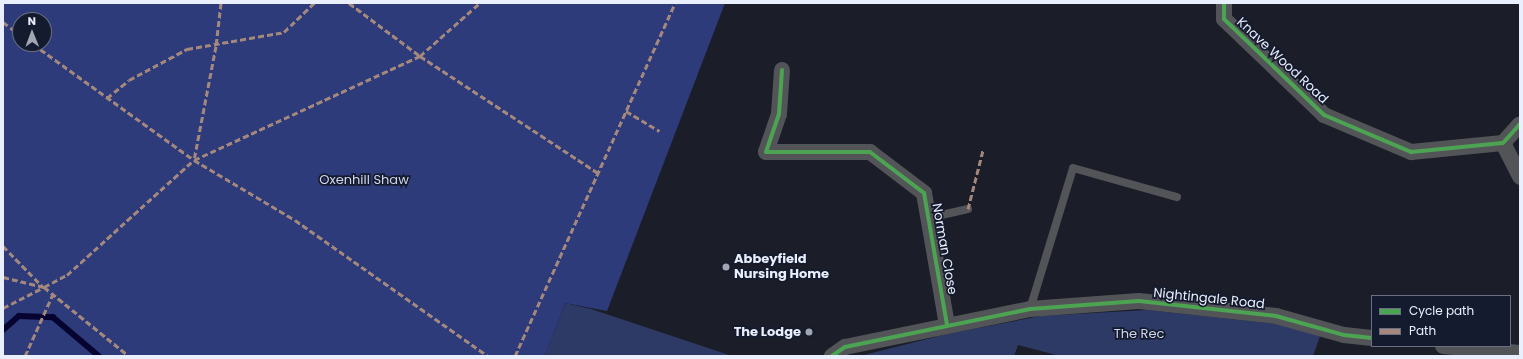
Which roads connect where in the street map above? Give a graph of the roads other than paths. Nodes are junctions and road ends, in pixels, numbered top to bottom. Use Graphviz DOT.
graph roads {
  1 [pos="1224,3"];
  2 [pos="782,70"];
  3 [pos="1520,124"];
  4 [pos="1502,143"];
  5 [pos="1520,177"];
  6 [pos="1177,197"];
  7 [pos="968,209"];
  8 [pos="928,218"];
  9 [pos="1030,309"];
  10 [pos="947,324"];
  11 [pos="1371,338"];
  12 [pos="1454,347"];
  13 [pos="1520,353"];
  14 [pos="832,356"];
  1 -- 4 [label="street, Knave Wood Road"];
  2 -- 8 [label="street, Norman Close"];
  3 -- 4 [label="street"];
  4 -- 5 [label="street"];
  6 -- 9 [label="lane"];
  7 -- 8 [label="lane"];
  8 -- 10 [label="street, Norman Close"];
  9 -- 10 [label="street, Nightingale Road"];
  9 -- 11 [label="street, Nightingale Road"];
  10 -- 14 [label="street, Nightingale Road"];
  12 -- 13 [label="street"];
}
